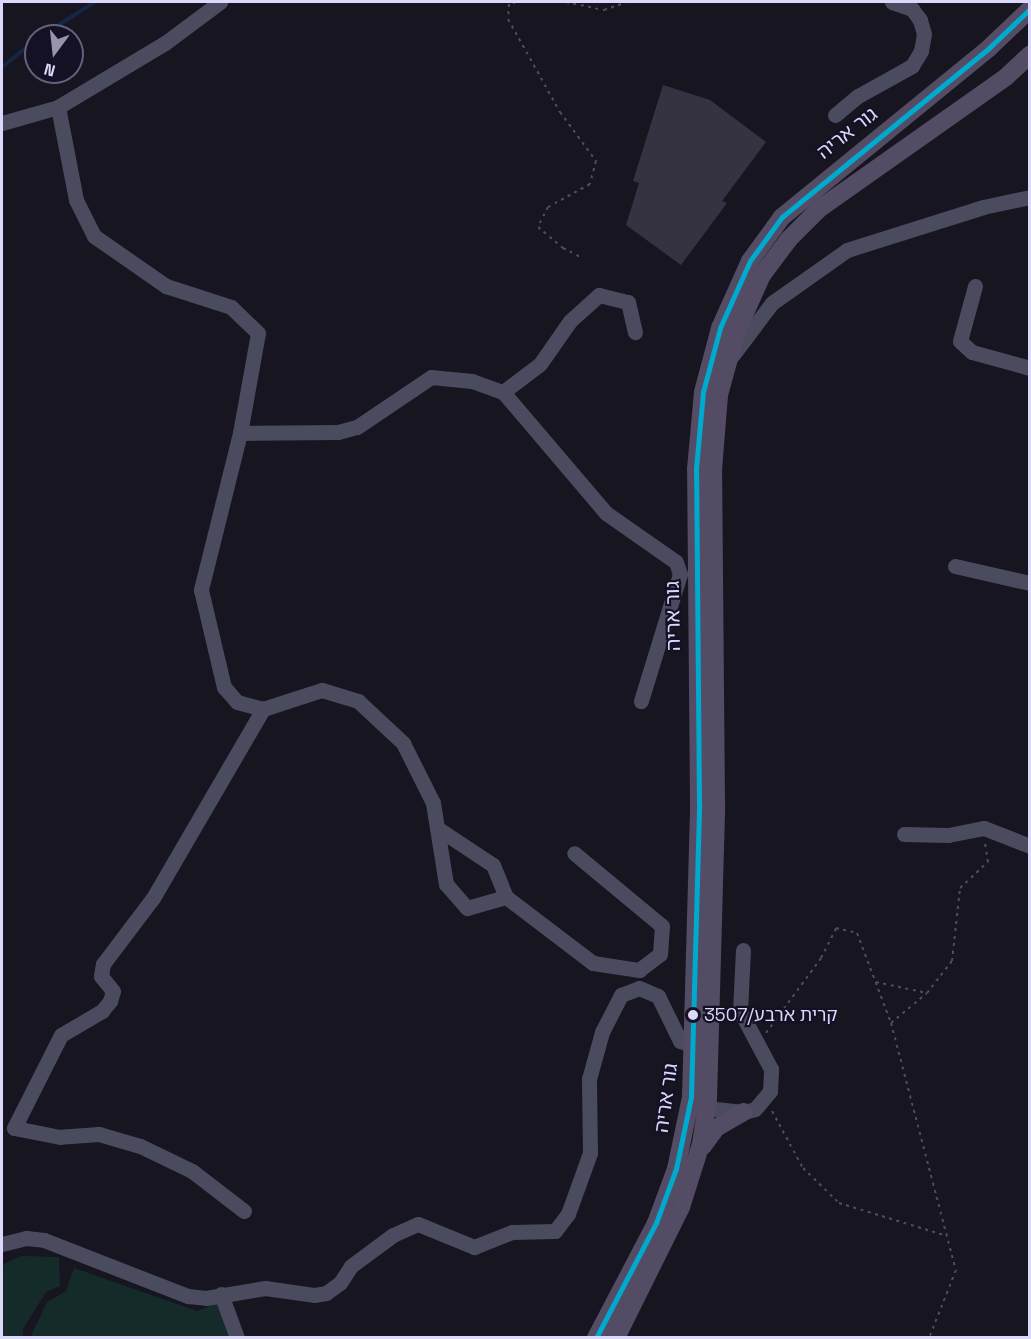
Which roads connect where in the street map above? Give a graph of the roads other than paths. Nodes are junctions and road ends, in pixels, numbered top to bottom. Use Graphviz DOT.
graph roads {
  1 [pos="220,2"];
  2 [pos="892,2"];
  3 [pos="1029,9"];
  4 [pos="1029,55"];
  5 [pos="58,107"];
  6 [pos="835,115"];
  7 [pos="2,123"];
  8 [pos="1029,197"];
  9 [pos="975,286"];
  10 [pos="636,332"];
  11 [pos="727,363"];
  12 [pos="1029,368"];
  13 [pos="503,392"];
  14 [pos="240,433"];
  15 [pos="955,566"];
  16 [pos="1029,583"];
  17 [pos="641,701"];
  18 [pos="263,709"];
  19 [pos="437,828"];
  20 [pos="904,834"];
  21 [pos="1029,846"];
  22 [pos="574,853"];
  23 [pos="506,897"];
  24 [pos="743,950"];
  25 [pos="695,1046"];
  26 [pos="698,1107"];
  27 [pos="744,1112"];
  28 [pos="699,1152"];
  29 [pos="244,1211"];
  30 [pos="2,1244"];
  31 [pos="221,1294"];
  32 [pos="237,1338"];
  33 [pos="596,1338"];
  34 [pos="616,1338"];
  1 -- 5 [label="street"];
  2 -- 6 [label="street"];
  3 -- 25 [label="main road, גור אריה"];
  4 -- 11 [label="main road, גור אריה"];
  5 -- 7 [label="street"];
  5 -- 14 [label="street"];
  8 -- 11 [label="street"];
  9 -- 12 [label="street"];
  10 -- 13 [label="street"];
  11 -- 26 [label="main road, גור אריה"];
  13 -- 14 [label="street"];
  13 -- 17 [label="street"];
  14 -- 18 [label="street"];
  15 -- 16 [label="street"];
  18 -- 19 [label="street"];
  18 -- 29 [label="street"];
  19 -- 23 [label="street"];
  19 -- 23 [label="street"];
  20 -- 21 [label="street"];
  22 -- 23 [label="street"];
  24 -- 27 [label="street"];
  25 -- 26 [label="main road, גור אריה"];
  25 -- 31 [label="street"];
  26 -- 27 [label="street"];
  26 -- 28 [label="main road, גור אריה"];
  26 -- 33 [label="main road, גור אריה"];
  27 -- 28 [label="main road"];
  28 -- 34 [label="main road, גור אריה"];
  30 -- 31 [label="street"];
  31 -- 32 [label="street"];
}
